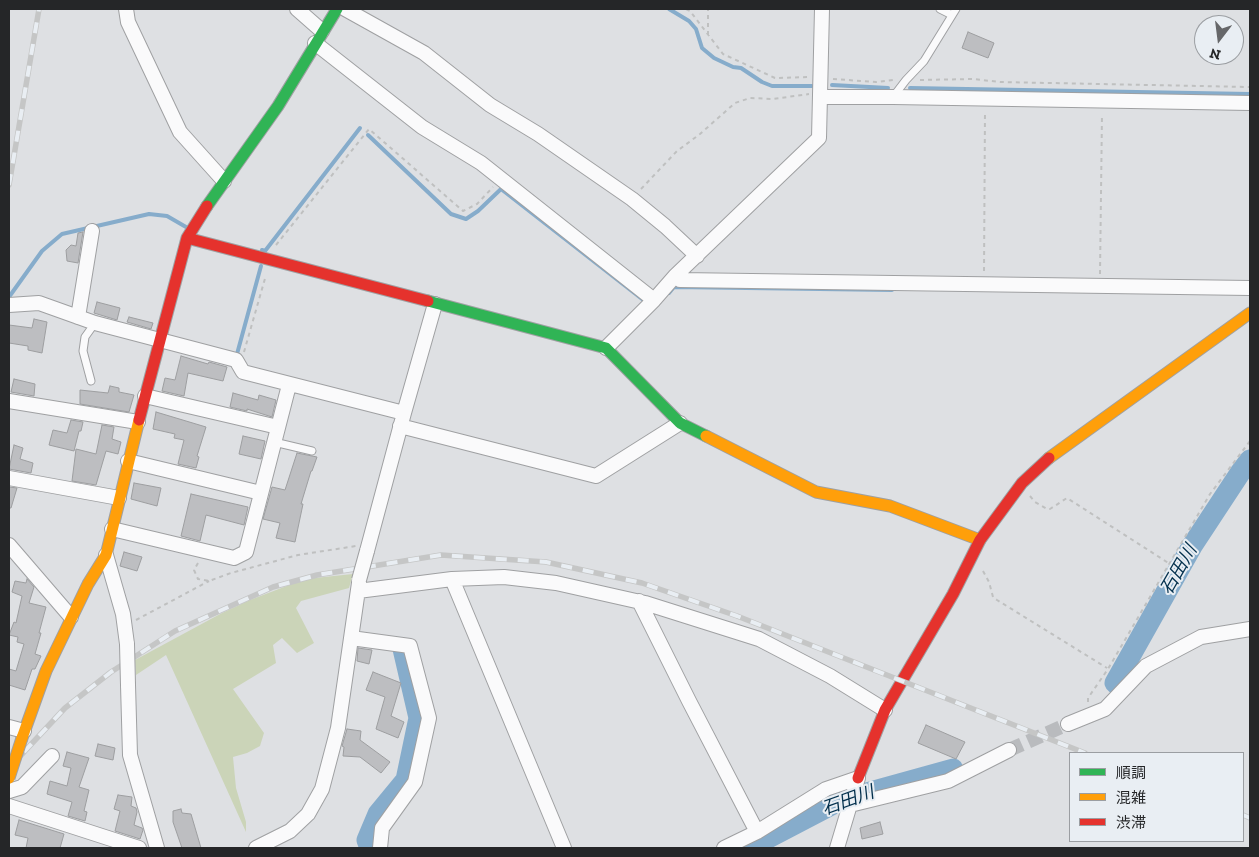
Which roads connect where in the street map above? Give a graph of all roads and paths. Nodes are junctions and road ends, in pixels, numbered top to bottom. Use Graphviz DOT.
graph roads {
  1 [pos="126,9"];
  2 [pos="297,9"];
  3 [pos="337,9"];
  4 [pos="345,9"];
  5 [pos="686,9"];
  6 [pos="708,9"];
  7 [pos="822,9"];
  8 [pos="940,9"];
  9 [pos="954,12"];
  10 [pos="322,31"];
  11 [pos="708,35"];
  12 [pos="315,43"];
  13 [pos="821,76"];
  14 [pos="906,80"];
  15 [pos="1250,87"];
  16 [pos="821,95"];
  17 [pos="893,97"];
  18 [pos="985,98"];
  19 [pos="1102,101"];
  20 [pos="1250,103"];
  21 [pos="224,181"];
  22 [pos="494,186"];
  23 [pos="632,199"];
  24 [pos="92,231"];
  25 [pos="187,238"];
  26 [pos="697,256"];
  27 [pos="270,260"];
  28 [pos="675,276"];
  29 [pos="984,284"];
  30 [pos="1099,286"];
  31 [pos="1250,288"];
  32 [pos="654,300"];
  33 [pos="9,304"];
  34 [pos="435,304"];
  35 [pos="1250,313"];
  36 [pos="78,317"];
  37 [pos="95,323"];
  38 [pos="160,340"];
  39 [pos="606,348"];
  40 [pos="240,366"];
  41 [pos="91,381"];
  42 [pos="289,384"];
  43 [pos="145,396"];
  44 [pos="9,401"];
  45 [pos="402,420"];
  46 [pos="138,422"];
  47 [pos="680,423"];
  48 [pos="278,427"];
  49 [pos="1250,441"];
  50 [pos="274,442"];
  51 [pos="312,451"];
  52 [pos="128,461"];
  53 [pos="9,478"];
  54 [pos="1020,485"];
  55 [pos="261,493"];
  56 [pos="119,498"];
  57 [pos="112,528"];
  58 [pos="980,540"];
  59 [pos="9,546"];
  60 [pos="368,548"];
  61 [pos="203,550"];
  62 [pos="106,555"];
  63 [pos="971,558"];
  64 [pos="1170,564"];
  65 [pos="452,579"];
  66 [pos="209,581"];
  67 [pos="359,586"];
  68 [pos="639,601"];
  69 [pos="71,617"];
  70 [pos="125,628"];
  71 [pos="1250,629"];
  72 [pos="351,638"];
  73 [pos="1108,669"];
  74 [pos="885,710"];
  75 [pos="1086,717"];
  76 [pos="1068,724"];
  77 [pos="9,726"];
  78 [pos="23,734"];
  79 [pos="1009,750"];
  80 [pos="52,756"];
  81 [pos="9,778"];
  82 [pos="857,783"];
  83 [pos="9,791"];
  84 [pos="850,805"];
  85 [pos="9,806"];
  86 [pos="757,832"];
  87 [pos="139,848"];
  88 [pos="157,848"];
  89 [pos="256,848"];
  90 [pos="380,848"];
  91 [pos="564,848"];
  92 [pos="724,848"];
  93 [pos="837,848"];
  1 -- 21 [label="street"];
  2 -- 10 [label="street"];
  3 -- 10 [label="street"];
  4 -- 23 [label="street"];
  5 -- 11 [label="path"];
  6 -- 11 [label="path"];
  7 -- 13 [label="street"];
  8 -- 9 [label="lane"];
  9 -- 14 [label="lane"];
  10 -- 12 [label="street"];
  11 -- 13 [label="path"];
  12 -- 21 [label="street"];
  12 -- 32 [label="street"];
  13 -- 14 [label="path"];
  13 -- 16 [label="street"];
  14 -- 15 [label="path"];
  14 -- 17 [label="lane"];
  16 -- 17 [label="street"];
  16 -- 23 [label="path"];
  16 -- 26 [label="street"];
  17 -- 18 [label="street"];
  18 -- 19 [label="street"];
  18 -- 29 [label="path"];
  19 -- 20 [label="street"];
  19 -- 30 [label="path"];
  21 -- 25 [label="street"];
  22 -- 27 [label="path"];
  23 -- 26 [label="street"];
  24 -- 36 [label="street"];
  25 -- 27 [label="street"];
  25 -- 38 [label="street"];
  26 -- 28 [label="street"];
  27 -- 34 [label="street"];
  27 -- 40 [label="path"];
  28 -- 29 [label="street"];
  28 -- 32 [label="street"];
  29 -- 30 [label="street"];
  30 -- 31 [label="street"];
  32 -- 39 [label="street"];
  33 -- 36 [label="street"];
  34 -- 39 [label="street"];
  34 -- 45 [label="street"];
  35 -- 54 [label="street"];
  36 -- 37 [label="street"];
  37 -- 38 [label="street"];
  37 -- 41 [label="lane"];
  38 -- 40 [label="street"];
  38 -- 43 [label="street"];
  39 -- 47 [label="street"];
  40 -- 42 [label="street"];
  42 -- 45 [label="street"];
  42 -- 48 [label="street"];
  43 -- 46 [label="street"];
  43 -- 48 [label="street"];
  44 -- 46 [label="street"];
  45 -- 47 [label="street"];
  45 -- 60 [label="street"];
  46 -- 52 [label="street"];
  47 -- 58 [label="street"];
  48 -- 50 [label="street"];
  49 -- 64 [label="path"];
  50 -- 51 [label="lane"];
  50 -- 55 [label="street"];
  52 -- 55 [label="street"];
  52 -- 56 [label="street"];
  53 -- 56 [label="street"];
  54 -- 58 [label="street"];
  54 -- 64 [label="path"];
  55 -- 61 [label="street"];
  56 -- 57 [label="street"];
  57 -- 61 [label="street"];
  57 -- 62 [label="street"];
  58 -- 63 [label="street"];
  59 -- 69 [label="street"];
  60 -- 66 [label="path"];
  60 -- 67 [label="street, bridge"];
  61 -- 66 [label="path"];
  62 -- 69 [label="street"];
  62 -- 70 [label="street"];
  63 -- 73 [label="path"];
  63 -- 74 [label="street"];
  64 -- 73 [label="path"];
  65 -- 67 [label="street"];
  65 -- 68 [label="street"];
  65 -- 91 [label="street"];
  66 -- 70 [label="path"];
  67 -- 72 [label="street"];
  68 -- 74 [label="street"];
  68 -- 86 [label="street"];
  69 -- 78 [label="street"];
  70 -- 88 [label="street, bridge"];
  71 -- 75 [label="street"];
  72 -- 89 [label="street"];
  72 -- 90 [label="street"];
  73 -- 75 [label="path"];
  74 -- 82 [label="street"];
  75 -- 76 [label="street"];
  77 -- 78 [label="street"];
  78 -- 81 [label="street, bridge"];
  79 -- 84 [label="street"];
  80 -- 83 [label="street"];
  82 -- 84 [label="street"];
  82 -- 86 [label="street"];
  84 -- 93 [label="street"];
  85 -- 87 [label="street"];
  86 -- 92 [label="street"];
}
